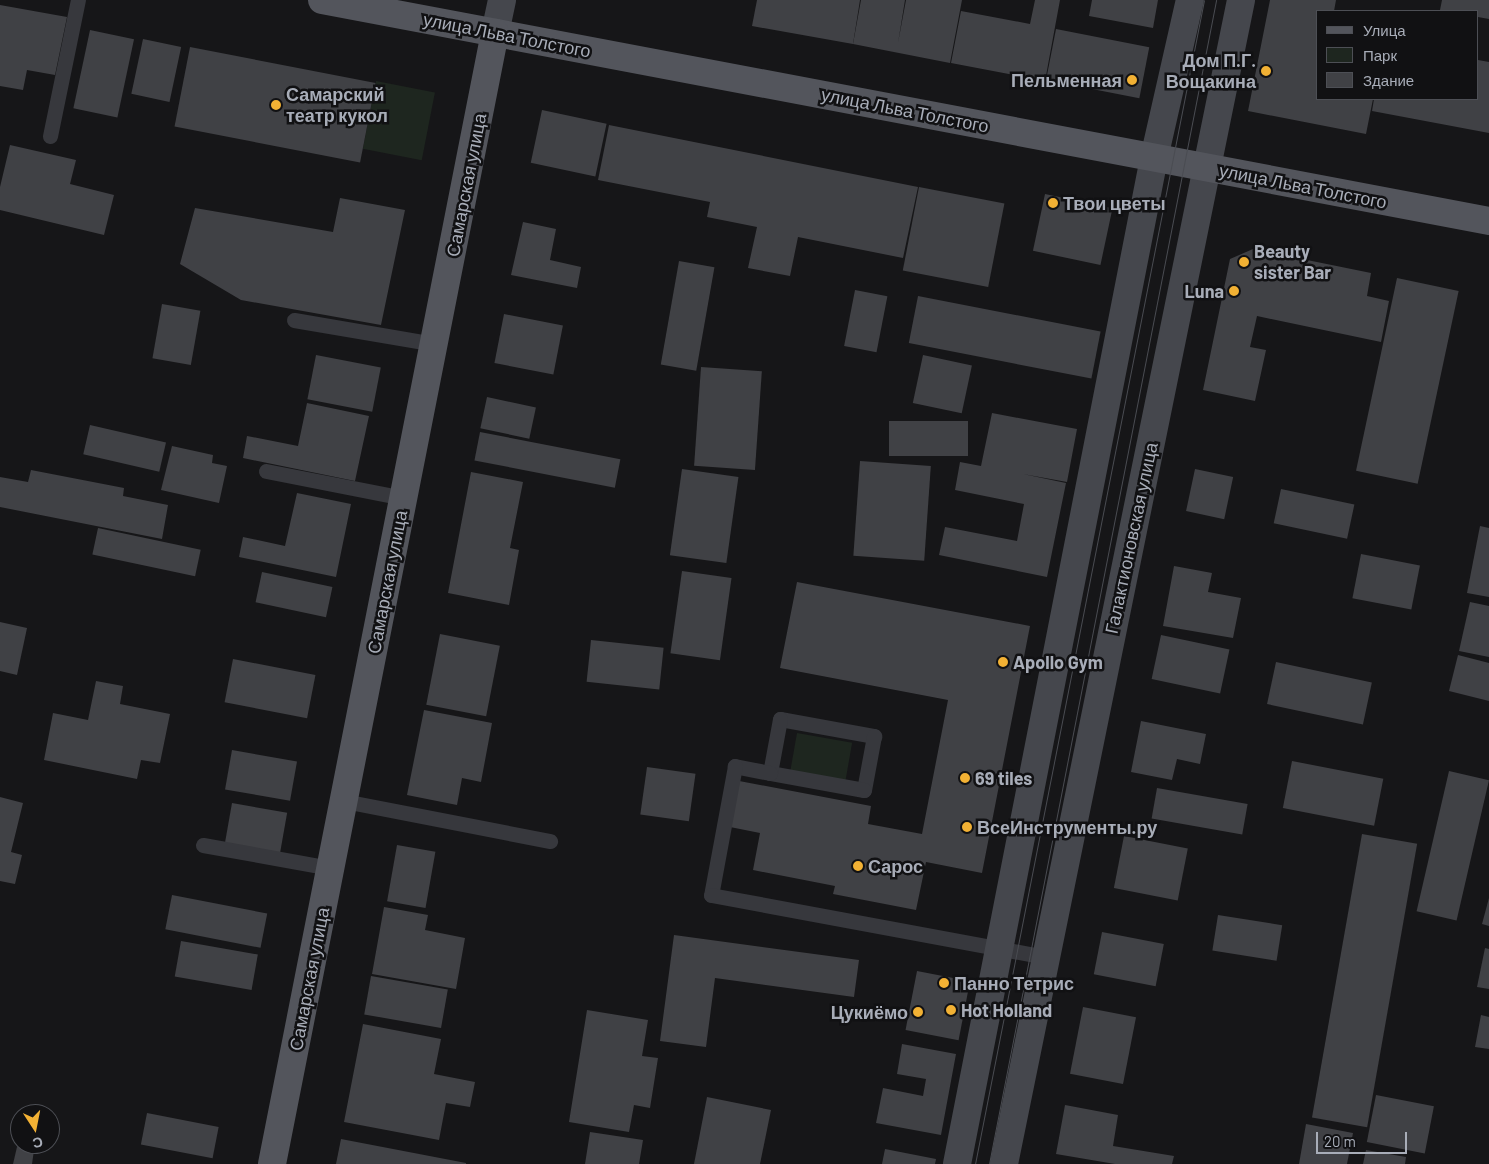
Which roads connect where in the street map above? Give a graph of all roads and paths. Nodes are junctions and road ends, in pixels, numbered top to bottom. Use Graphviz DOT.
graph roads {
  1 [pos="78,0"];
  2 [pos="322,0"];
  3 [pos="502,0"];
  4 [pos="1190,0"];
  5 [pos="1241,0"];
  6 [pos="495,33"];
  7 [pos="50,136"];
  8 [pos="1154,158"];
  9 [pos="1207,168"];
  10 [pos="1489,221"];
  11 [pos="294,320"];
  12 [pos="434,344"];
  13 [pos="266,471"];
  14 [pos="404,498"];
  15 [pos="770,772"];
  16 [pos="344,801"];
  17 [pos="550,841"];
  18 [pos="203,845"];
  19 [pos="331,868"];
  20 [pos="1000,949"];
  21 [pos="1046,957"];
  22 [pos="272,1164"];
  23 [pos="957,1164"];
  24 [pos="1004,1164"];
  1 -- 7 [label="lane"];
  2 -- 6 [label="main road, улица Льва Толстого"];
  3 -- 6 [label="main road, Самарская улица"];
  4 -- 8 [label="main road"];
  5 -- 9 [label="main road, Галактионовская улица"];
  6 -- 8 [label="main road, улица Льва Толстого"];
  6 -- 12 [label="main road, Самарская улица"];
  8 -- 9 [label="main road, улица Льва Толстого"];
  8 -- 20 [label="main road"];
  9 -- 10 [label="main road, улица Льва Толстого"];
  9 -- 21 [label="main road, Галактионовская улица"];
  11 -- 12 [label="lane"];
  12 -- 14 [label="main road, Самарская улица"];
  13 -- 14 [label="lane"];
  14 -- 16 [label="main road, Самарская улица"];
  15 -- 15 [label="lane"];
  15 -- 20 [label="lane"];
  16 -- 17 [label="lane"];
  16 -- 19 [label="main road, Самарская улица"];
  18 -- 19 [label="lane"];
  19 -- 22 [label="main road, Самарская улица"];
  20 -- 21 [label="lane"];
  20 -- 23 [label="main road"];
  21 -- 24 [label="main road, Галактионовская улица"];
}
